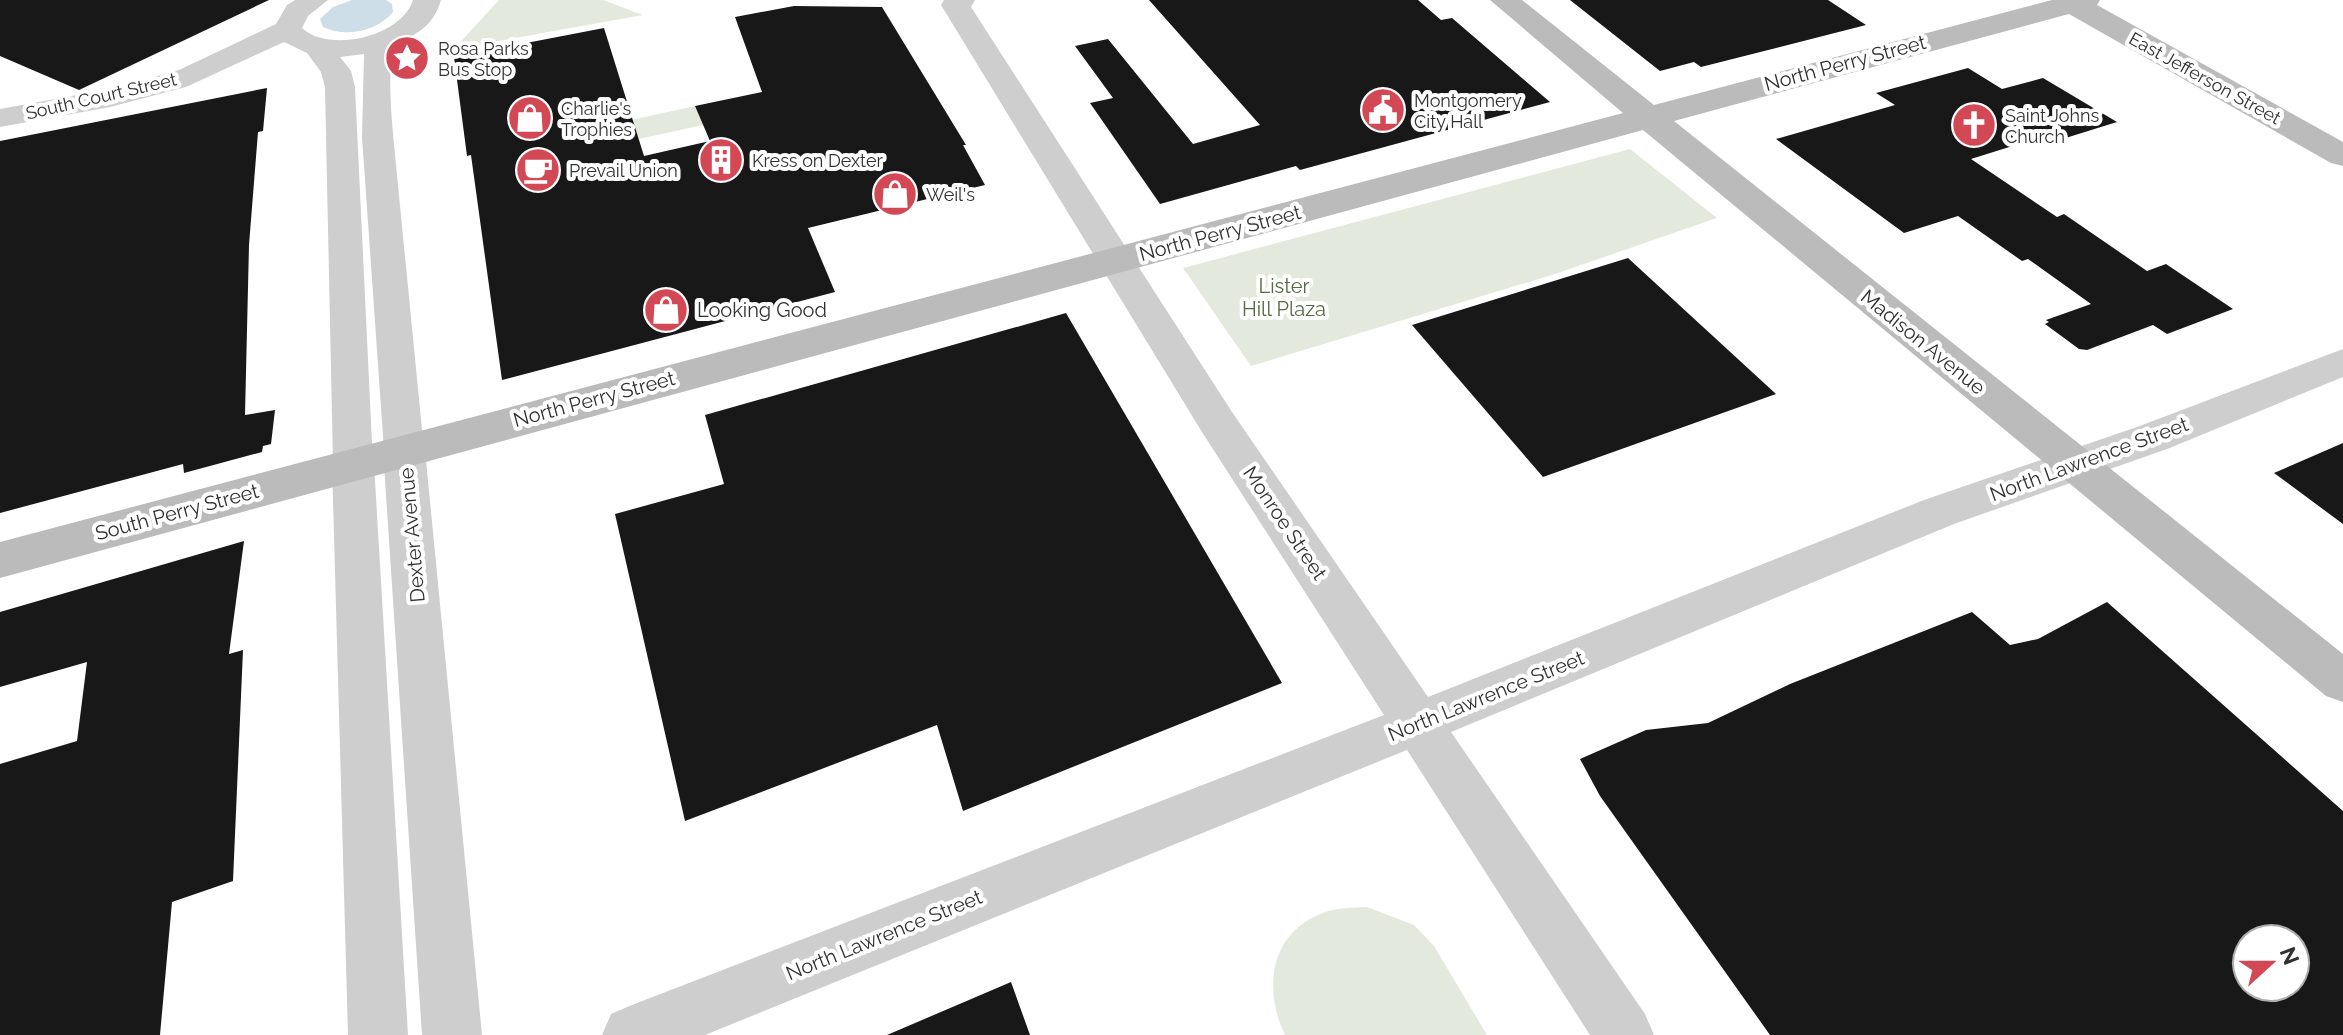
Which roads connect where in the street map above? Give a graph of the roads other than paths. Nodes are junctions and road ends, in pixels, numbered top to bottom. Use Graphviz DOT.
graph roads {
  1 [pos="314,0"];
  2 [pos="1504,0"];
  3 [pos="2075,1"];
  4 [pos="429,2"];
  5 [pos="958,2"];
  6 [pos="287,29"];
  7 [pos="389,37"];
  8 [pos="318,48"];
  9 [pos="1648,116"];
  10 [pos="0,118"];
  11 [pos="2343,156"];
  12 [pos="1117,261"];
  13 [pos="2343,362"];
  14 [pos="404,450"];
  15 [pos="353,464"];
  16 [pos="2075,464"];
  17 [pos="0,560"];
  18 [pos="2343,682"];
  19 [pos="1419,723"];
  20 [pos="378,1035"];
  21 [pos="452,1035"];
  22 [pos="632,1035"];
  23 [pos="1624,1035"];
  1 -- 6 [label="street, South Court Street"];
  2 -- 9 [label="main road, Madison Avenue"];
  3 -- 9 [label="main road, North Perry Street"];
  3 -- 11 [label="main road, East Jefferson Street"];
  4 -- 7 [label="street"];
  5 -- 12 [label="street, Monroe Street"];
  6 -- 8 [label="street"];
  6 -- 10 [label="street, South Court Street"];
  7 -- 8 [label="street"];
  7 -- 14 [label="street, Dexter Avenue"];
  8 -- 15 [label="street"];
  9 -- 12 [label="main road, North Perry Street"];
  9 -- 16 [label="main road, Madison Avenue"];
  12 -- 14 [label="main road, North Perry Street"];
  12 -- 19 [label="street, Monroe Street"];
  13 -- 16 [label="street, North Lawrence Street"];
  14 -- 15 [label="main road, North Perry Street"];
  14 -- 21 [label="street, Dexter Avenue"];
  15 -- 17 [label="main road, South Perry Street"];
  15 -- 20 [label="street"];
  16 -- 18 [label="main road, Madison Avenue"];
  16 -- 19 [label="street, North Lawrence Street"];
  19 -- 22 [label="street, North Lawrence Street"];
  19 -- 23 [label="street, Monroe Street"];
}
